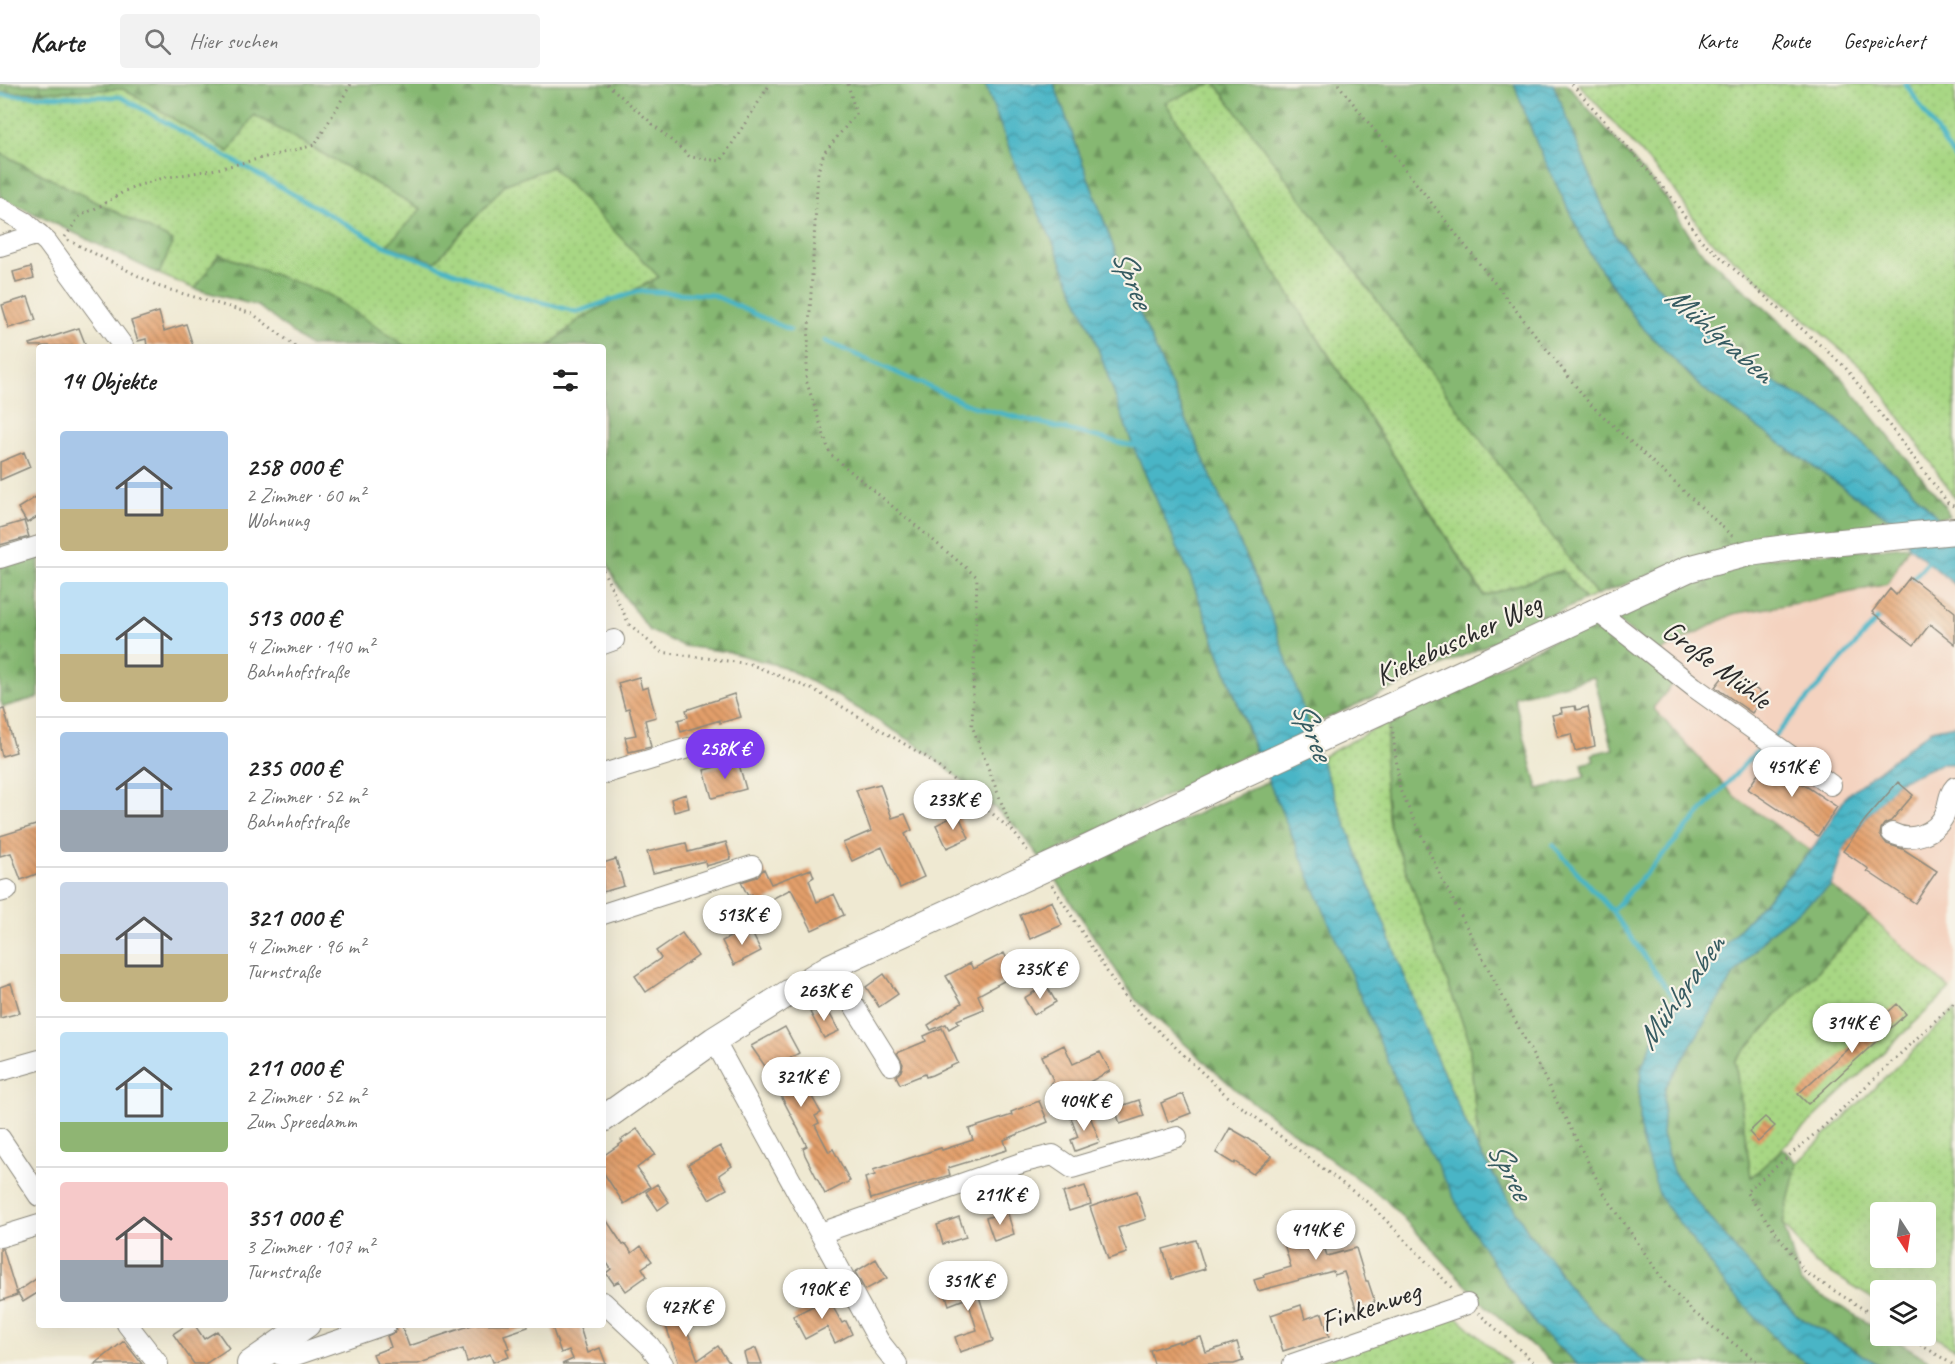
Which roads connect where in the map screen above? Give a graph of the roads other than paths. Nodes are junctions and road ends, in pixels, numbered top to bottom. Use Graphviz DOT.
graph roads {
  1 [pos="0,208"];
  2 [pos="39,234"];
  3 [pos="0,246"];
  4 [pos="122,344"];
  5 [pos="1955,531"];
  6 [pos="36,547"];
  7 [pos="0,558"];
  8 [pos="1597,611"];
  9 [pos="688,748"];
  10 [pos="606,773"];
  11 [pos="1831,785"];
  12 [pos="1955,787"];
  13 [pos="1892,833"];
  14 [pos="752,866"];
  15 [pos="606,913"];
  16 [pos="830,967"];
  17 [pos="714,1040"];
  18 [pos="36,1061"];
  19 [pos="891,1065"];
  20 [pos="0,1071"];
  21 [pos="606,1117"];
  22 [pos="1177,1137"];
  23 [pos="0,1138"];
  24 [pos="36,1192"];
  25 [pos="36,1226"];
  26 [pos="821,1233"];
  27 [pos="0,1238"];
  28 [pos="1467,1304"];
  29 [pos="606,1305"];
  30 [pos="130,1328"];
  31 [pos="301,1328"];
  32 [pos="374,1328"];
  33 [pos="272,1348"];
  34 [pos="158,1364"];
  35 [pos="250,1364"];
  36 [pos="663,1364"];
  37 [pos="897,1364"];
  38 [pos="1293,1364"];
  1 -- 2 [label="street"];
  2 -- 3 [label="street"];
  2 -- 4 [label="street"];
  5 -- 8 [label="main road, Kiekebuscher Weg"];
  6 -- 7 [label="street"];
  8 -- 11 [label="street, Große Mühle"];
  8 -- 16 [label="main road, Kiekebuscher Weg"];
  9 -- 10 [label="street"];
  12 -- 13 [label="street"];
  14 -- 15 [label="street"];
  16 -- 17 [label="main road, Kiekebuscher Weg"];
  16 -- 19 [label="street"];
  17 -- 21 [label="main road, Kiekebuscher Weg"];
  17 -- 26 [label="street"];
  18 -- 20 [label="street"];
  22 -- 26 [label="street"];
  23 -- 24 [label="street"];
  25 -- 27 [label="street"];
  26 -- 37 [label="street"];
  28 -- 38 [label="street, Finkenweg"];
  29 -- 36 [label="street"];
  30 -- 34 [label="street"];
  31 -- 33 [label="main road"];
  32 -- 33 [label="street"];
  33 -- 35 [label="main road"];
}
